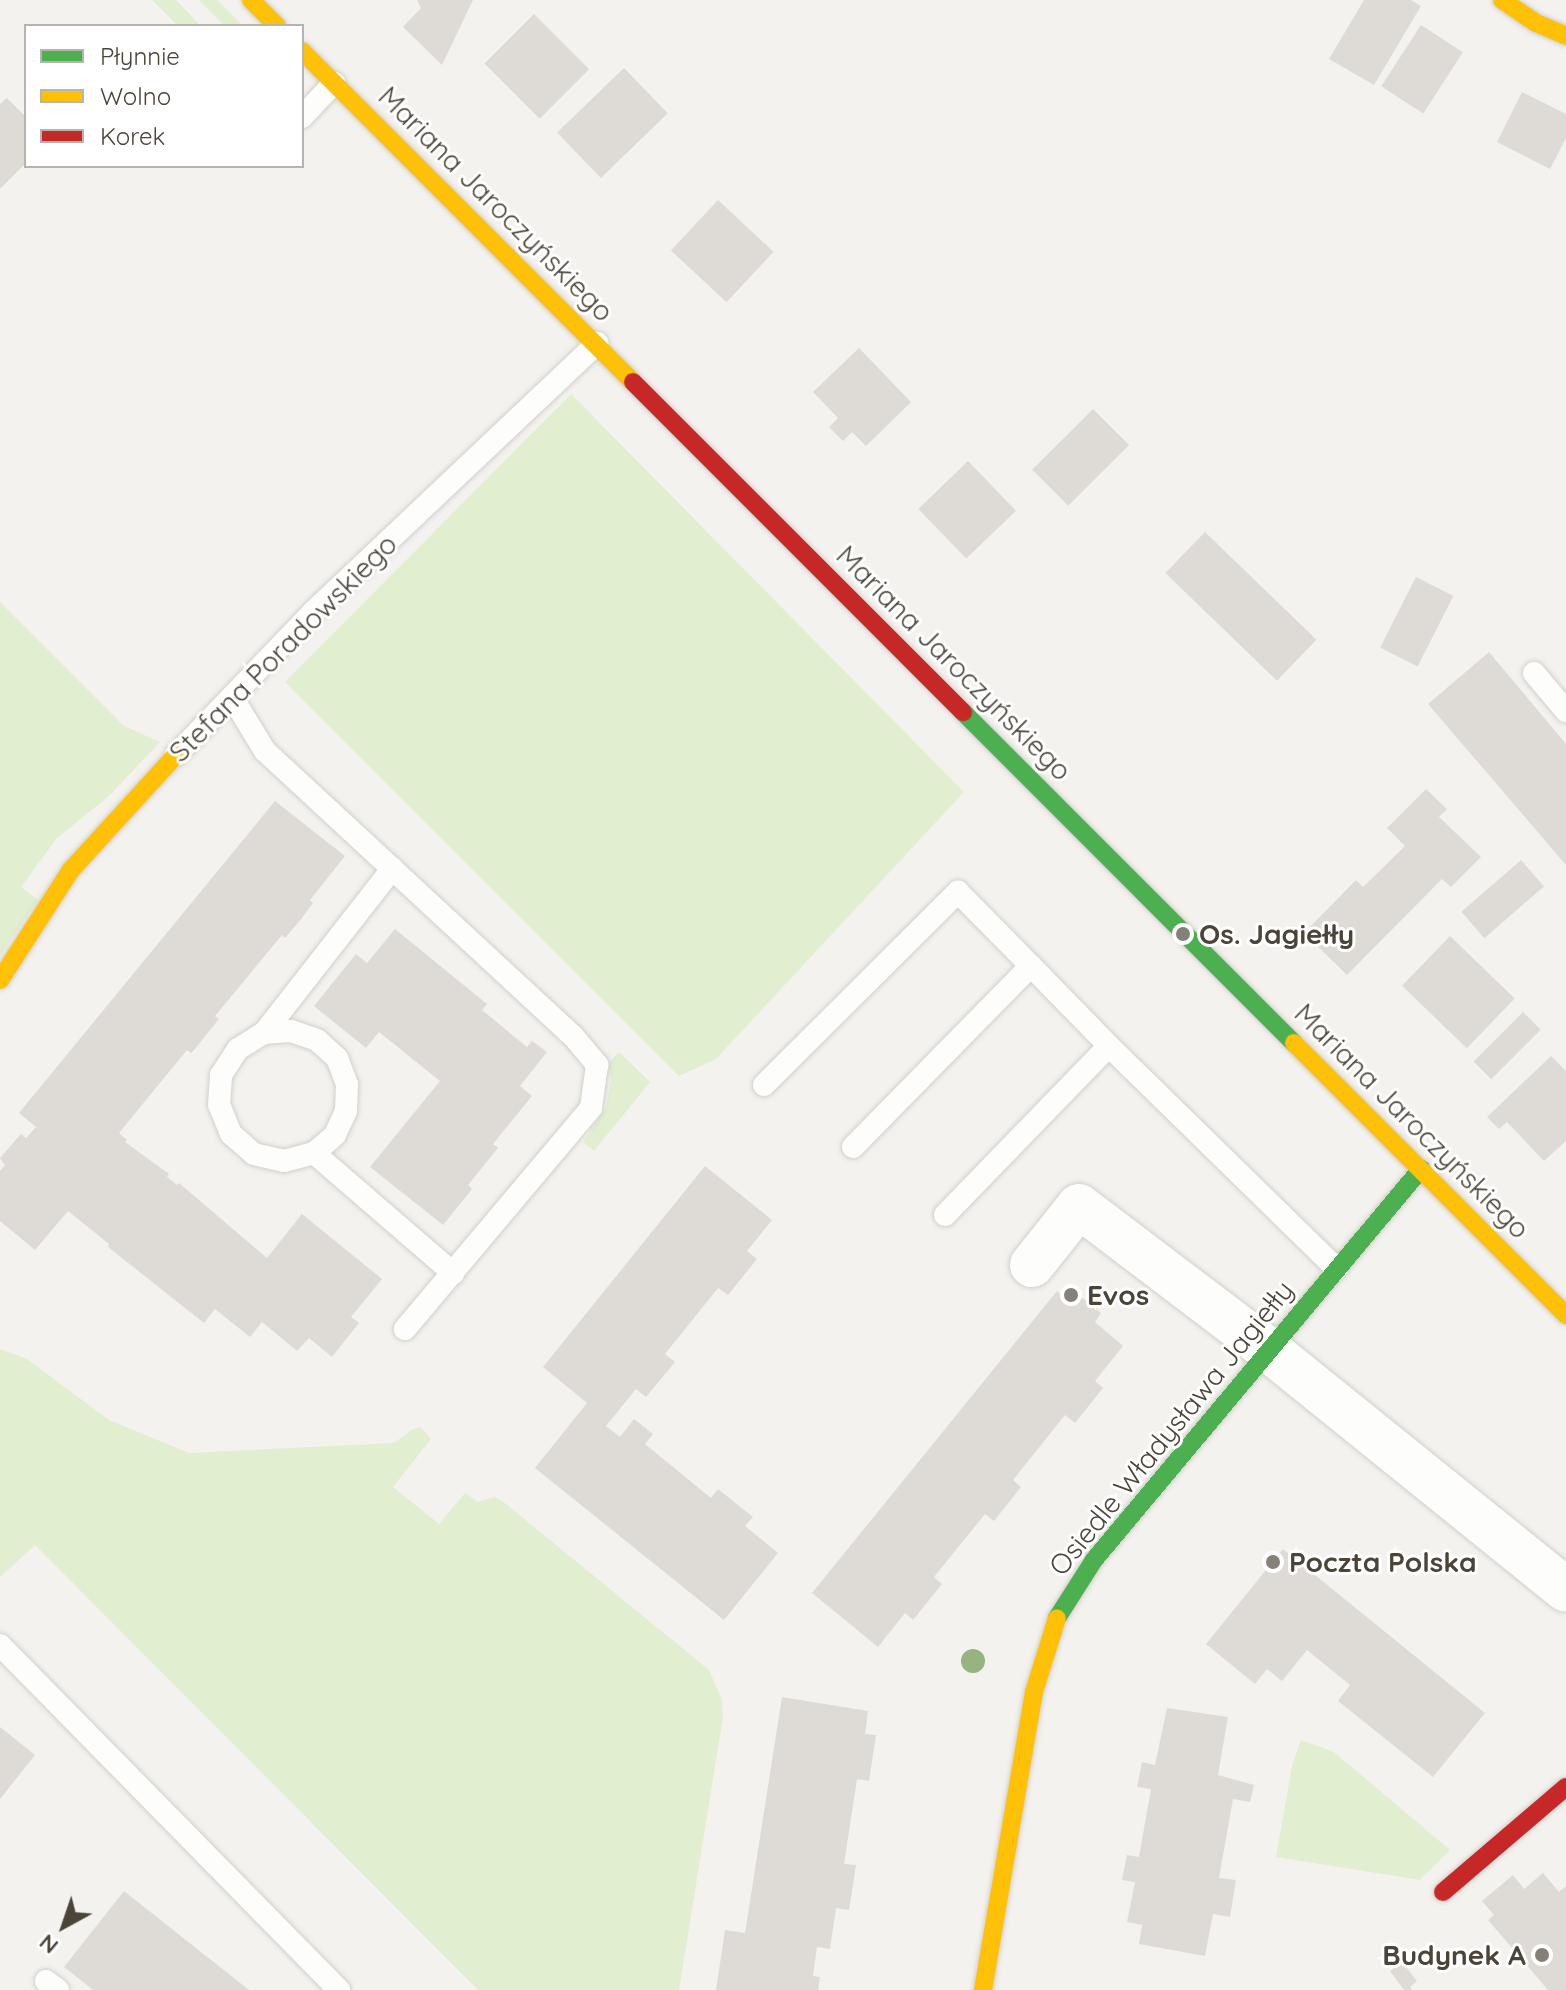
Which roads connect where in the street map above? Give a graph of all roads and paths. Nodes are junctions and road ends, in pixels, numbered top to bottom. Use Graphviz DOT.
graph roads {
  1 [pos="251,0"];
  2 [pos="1502,0"];
  3 [pos="275,24"];
  4 [pos="1566,36"];
  5 [pos="304,53"];
  6 [pos="334,83"];
  7 [pos="304,115"];
  8 [pos="598,343"];
  9 [pos="1534,673"];
  10 [pos="232,697"];
  11 [pos="1566,711"];
  12 [pos="176,755"];
  13 [pos="393,868"];
  14 [pos="1031,966"];
  15 [pos="0,980"];
  16 [pos="264,1033"];
  17 [pos="1109,1046"];
  18 [pos="764,1085"];
  19 [pos="853,1147"];
  20 [pos="314,1153"];
  21 [pos="1421,1169"];
  22 [pos="945,1215"];
  23 [pos="1032,1265"];
  24 [pos="1336,1268"];
  25 [pos="453,1273"];
  26 [pos="1566,1315"];
  27 [pos="405,1329"];
  28 [pos="1270,1351"];
  29 [pos="1566,1590"];
  30 [pos="0,1645"];
  31 [pos="1566,1787"];
  32 [pos="1443,1892"];
  33 [pos="339,1990"];
  34 [pos="983,1990"];
  1 -- 3 [label="street"];
  2 -- 4 [label="street"];
  5 -- 6 [label="street, Mariana Jaroczyńskiego"];
  6 -- 7 [label="lane"];
  6 -- 8 [label="street, Mariana Jaroczyńskiego"];
  8 -- 10 [label="lane, Stefana Poradowskiego"];
  8 -- 21 [label="street, Mariana Jaroczyńskiego"];
  9 -- 11 [label="lane"];
  10 -- 12 [label="lane, Stefana Poradowskiego"];
  10 -- 13 [label="lane"];
  12 -- 15 [label="street, Stefana Poradowskiego"];
  13 -- 16 [label="lane"];
  13 -- 25 [label="lane"];
  14 -- 17 [label="lane"];
  14 -- 18 [label="lane"];
  14 -- 19 [label="lane"];
  16 -- 20 [label="lane"];
  16 -- 20 [label="lane"];
  17 -- 22 [label="lane"];
  17 -- 24 [label="lane"];
  20 -- 25 [label="lane"];
  21 -- 24 [label="street, Osiedle Władysława Jagiełły"];
  21 -- 26 [label="street, Mariana Jaroczyńskiego"];
  23 -- 28 [label="street"];
  24 -- 28 [label="street, Osiedle Władysława Jagiełły"];
  25 -- 27 [label="lane"];
  28 -- 29 [label="street"];
  28 -- 34 [label="street, Osiedle Władysława Jagiełły"];
  30 -- 33 [label="lane"];
  31 -- 32 [label="street"];
}
